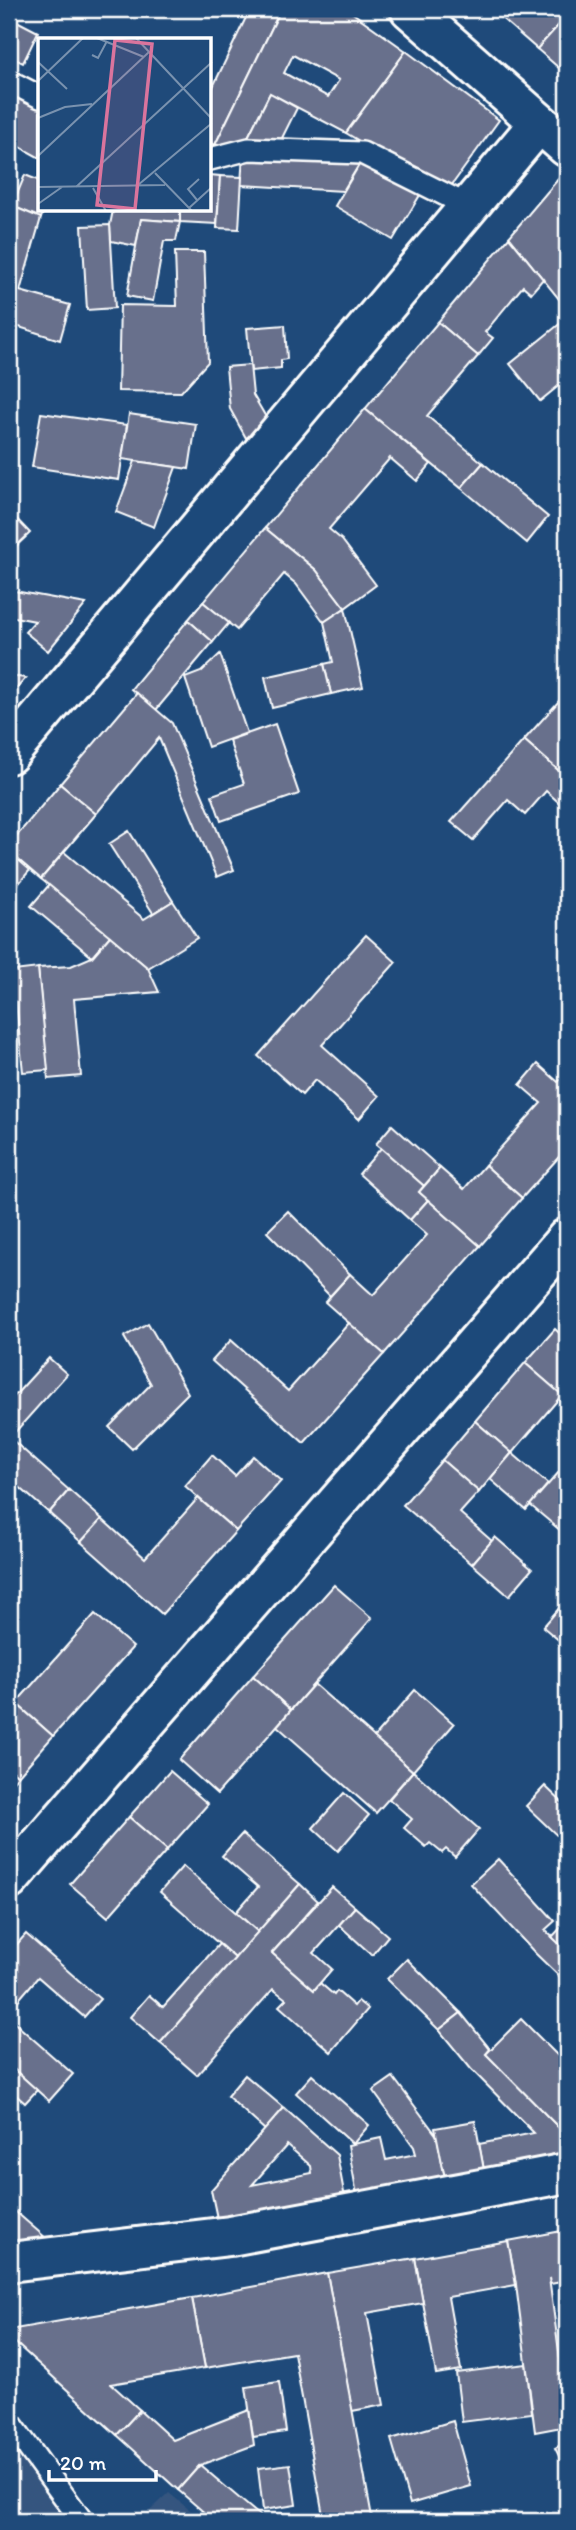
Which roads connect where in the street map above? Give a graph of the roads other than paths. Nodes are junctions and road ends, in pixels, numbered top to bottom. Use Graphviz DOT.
graph roads {
  1 [pos="410,9"];
  2 [pos="9,81"];
  3 [pos="38,96"];
  4 [pos="553,135"];
  5 [pos="212,158"];
  6 [pos="470,207"];
  7 [pos="9,754"];
  8 [pos="567,1238"];
  9 [pos="9,1880"];
  10 [pos="567,2173"];
  11 [pos="9,2262"];
  12 [pos="9,2421"];
  13 [pos="82,2521"];
  1 -- 4 [label="street"];
  2 -- 3 [label="lane"];
  4 -- 6 [label="street"];
  5 -- 6 [label="lane"];
  6 -- 7 [label="street"];
  8 -- 9 [label="street"];
  10 -- 11 [label="street"];
  12 -- 13 [label="lane"];
}
